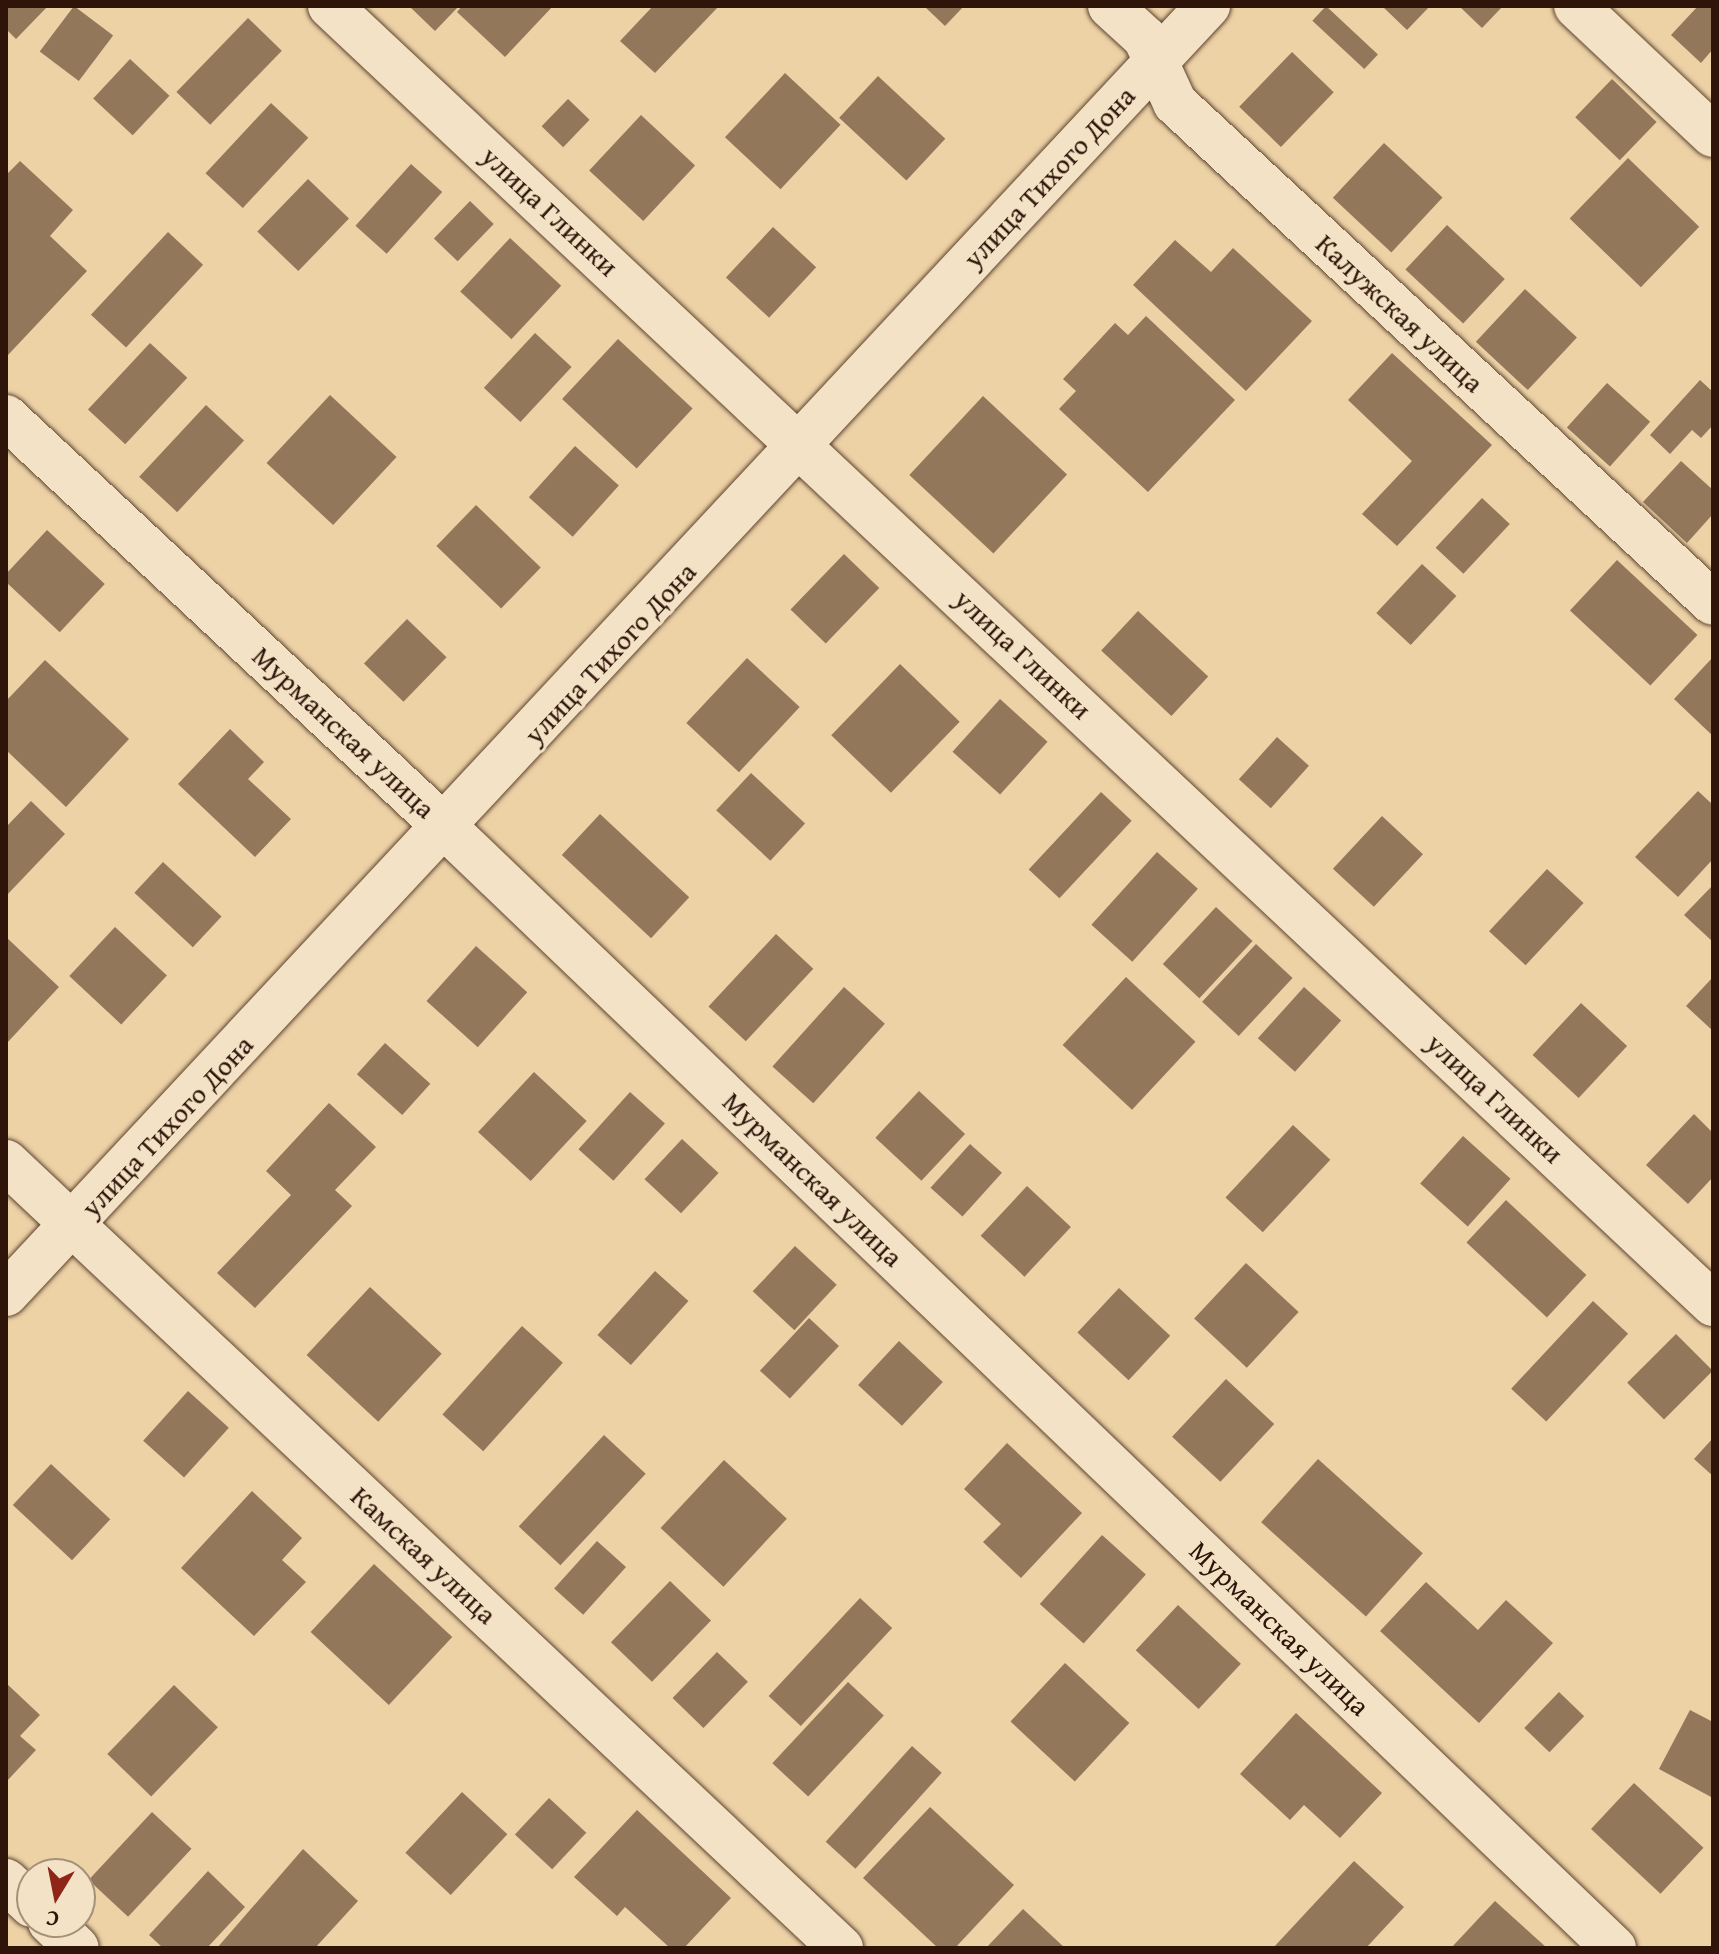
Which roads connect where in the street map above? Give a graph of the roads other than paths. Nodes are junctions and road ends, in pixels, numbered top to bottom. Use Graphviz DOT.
graph roads {
  1 [pos="330,6"];
  2 [pos="1110,6"];
  3 [pos="1208,6"];
  4 [pos="1576,6"];
  5 [pos="1154,63"];
  6 [pos="1713,135"];
  7 [pos="6,417"];
  8 [pos="802,445"];
  9 [pos="1713,603"];
  10 [pos="447,829"];
  11 [pos="6,1162"];
  12 [pos="73,1226"];
  13 [pos="6,1294"];
  14 [pos="1713,1304"];
  15 [pos="841,1948"];
  16 [pos="1614,1948"];
  1 -- 8 [label="street, улица Глинки"];
  2 -- 5 [label="street, Калужская улица"];
  3 -- 5 [label="street, улица Тихого Дона"];
  4 -- 6 [label="street"];
  5 -- 8 [label="street, улица Тихого Дона"];
  5 -- 9 [label="street, Калужская улица"];
  7 -- 10 [label="street, Мурманская улица"];
  8 -- 10 [label="street, улица Тихого Дона"];
  8 -- 14 [label="street, улица Глинки"];
  10 -- 12 [label="street, улица Тихого Дона"];
  10 -- 16 [label="street, Мурманская улица"];
  11 -- 12 [label="street, Камская улица"];
  12 -- 13 [label="street, улица Тихого Дона"];
  12 -- 15 [label="street, Камская улица"];
}
